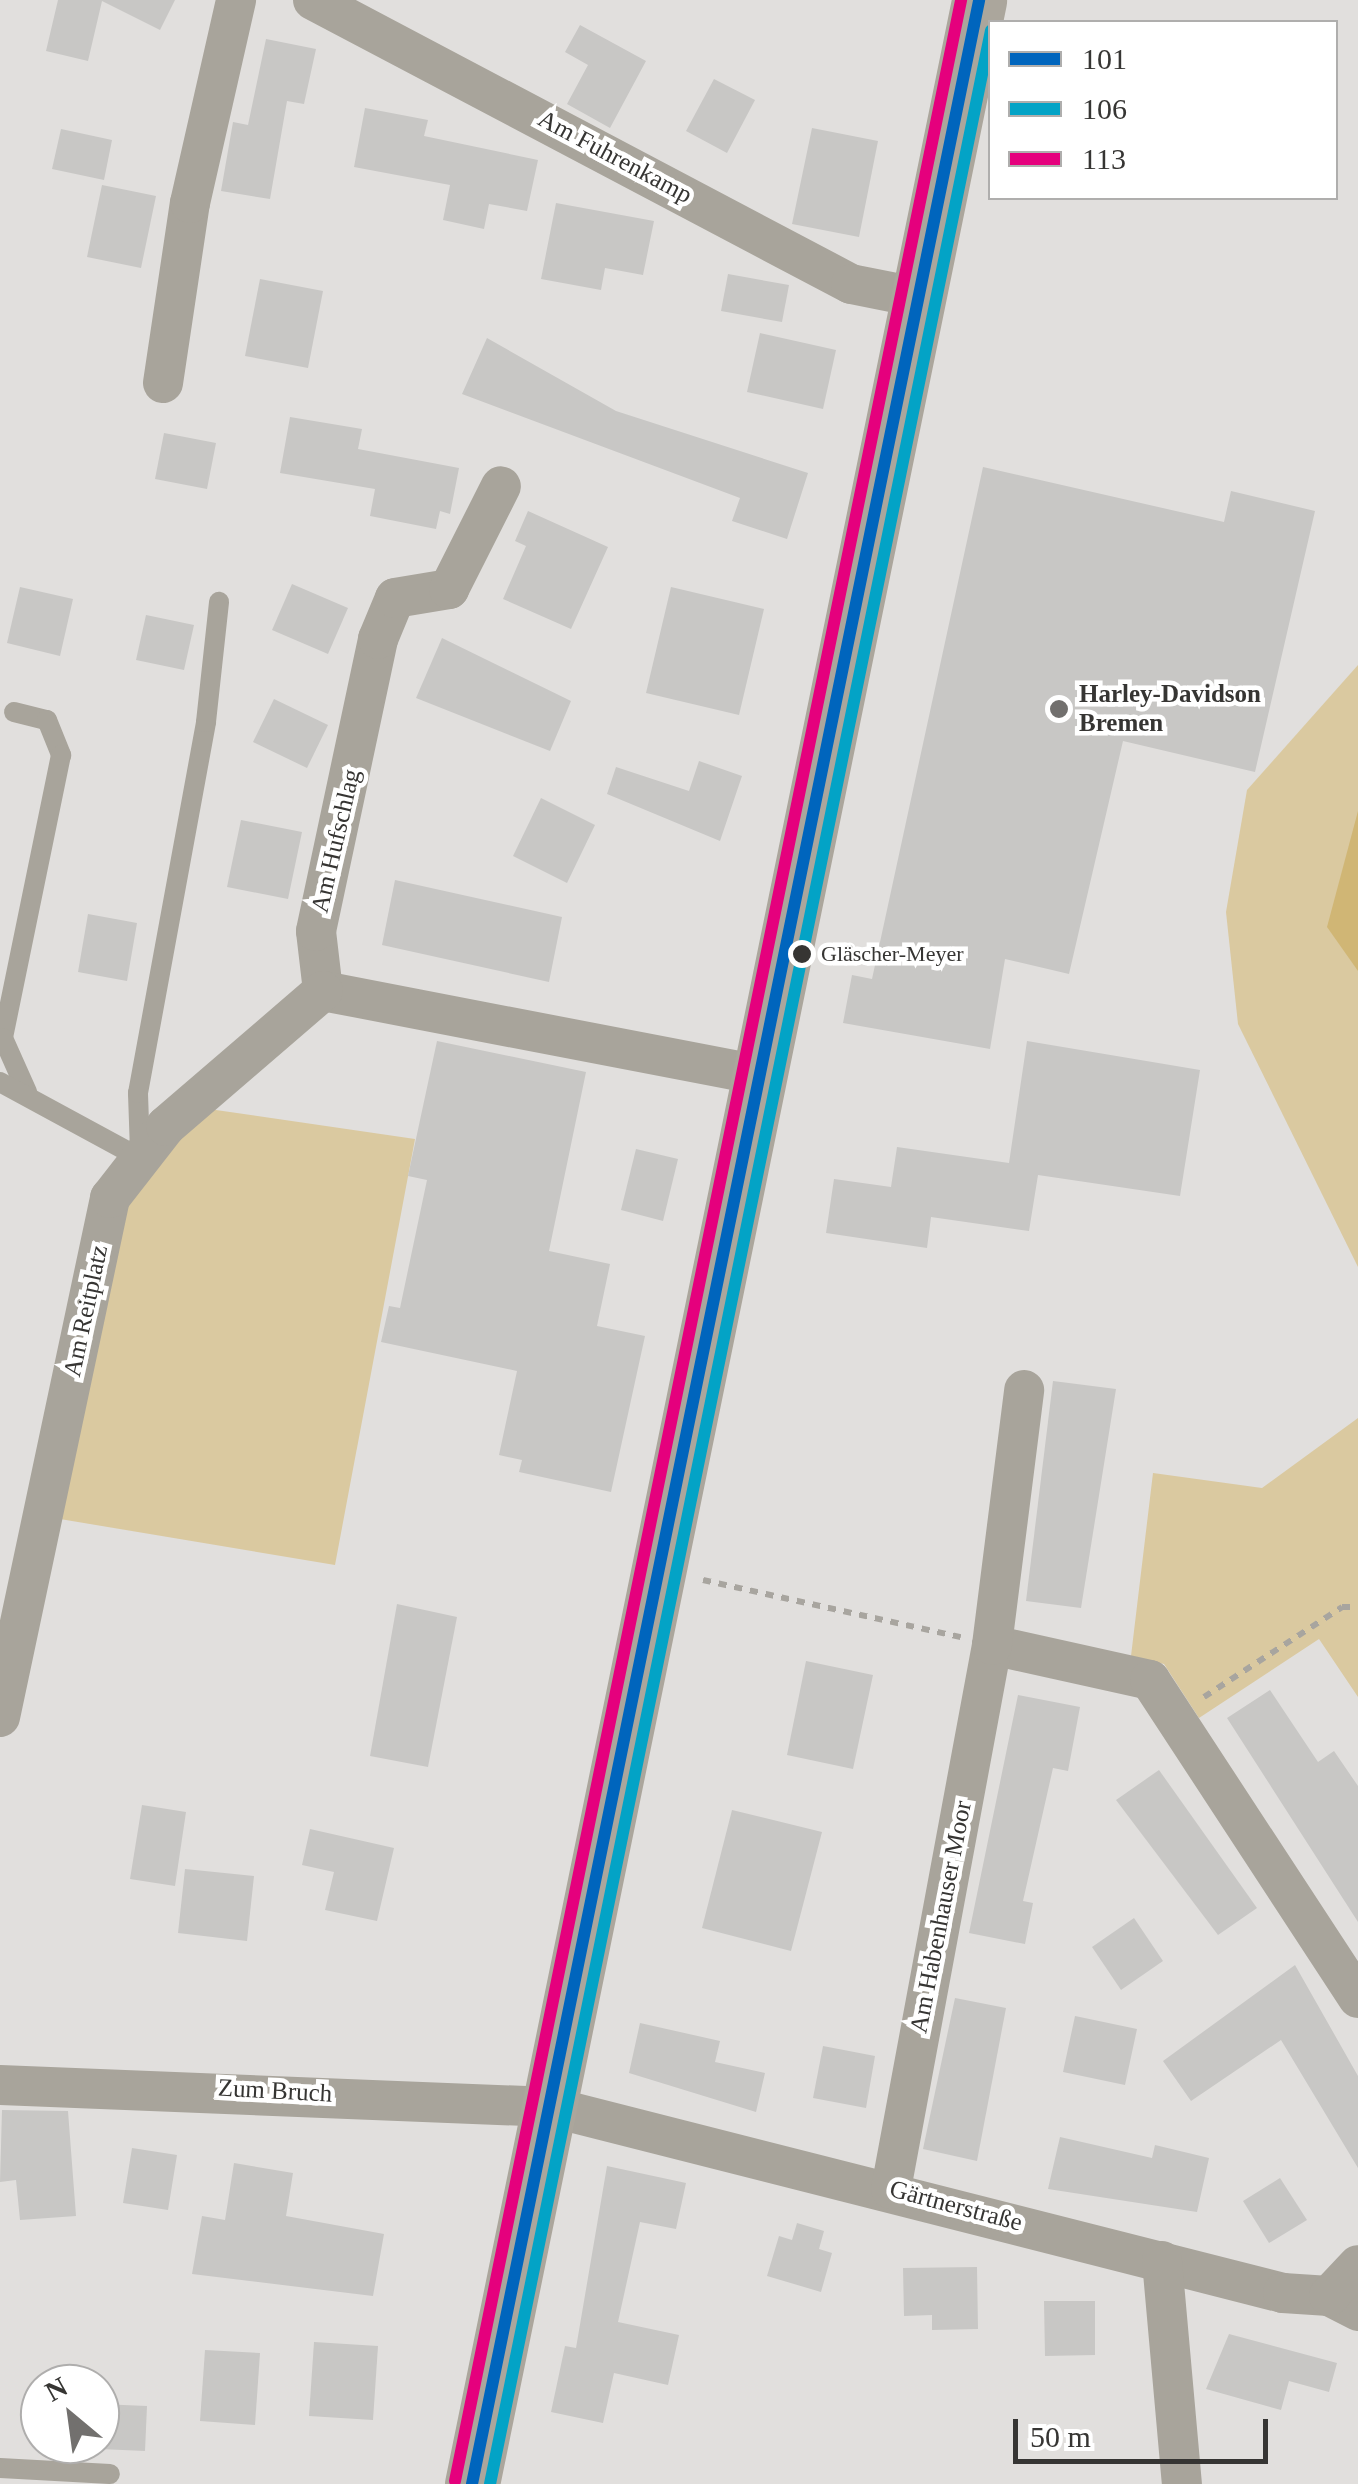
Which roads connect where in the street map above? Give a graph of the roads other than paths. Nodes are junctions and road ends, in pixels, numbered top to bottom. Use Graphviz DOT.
graph roads {
  1 [pos="236,0"];
  2 [pos="313,0"];
  3 [pos="979,0"];
  4 [pos="921,298"];
  5 [pos="164,383"];
  6 [pos="502,486"];
  7 [pos="218,602"];
  8 [pos="14,712"];
  9 [pos="323,991"];
  10 [pos="763,1076"];
  11 [pos="0,1082"];
  12 [pos="27,1092"];
  13 [pos="140,1158"];
  14 [pos="1024,1390"];
  15 [pos="992,1644"];
  16 [pos="0,1717"];
  17 [pos="1358,1998"];
  18 [pos="0,2085"];
  19 [pos="550,2108"];
  20 [pos="890,2189"];
  21 [pos="1162,2261"];
  22 [pos="1358,2266"];
  23 [pos="1344,2303"];
  24 [pos="0,2468"];
  25 [pos="110,2474"];
  26 [pos="472,2484"];
  27 [pos="1182,2484"];
  1 -- 5 [label="street"];
  2 -- 4 [label="street, Am Fuhrenkamp"];
  3 -- 4 [label="main road"];
  4 -- 10 [label="main road"];
  6 -- 9 [label="street, Am Hufschlag"];
  7 -- 13 [label="lane"];
  8 -- 12 [label="lane"];
  9 -- 10 [label="street"];
  9 -- 13 [label="street, Am Reitplatz"];
  10 -- 19 [label="main road"];
  11 -- 12 [label="lane"];
  12 -- 13 [label="lane"];
  13 -- 16 [label="street, Am Reitplatz"];
  14 -- 15 [label="street, Am Habenhauser Moor"];
  15 -- 17 [label="street"];
  15 -- 20 [label="street, Am Habenhauser Moor"];
  18 -- 19 [label="street, Zum Bruch"];
  19 -- 20 [label="street, Gärtnerstraße"];
  19 -- 26 [label="main road"];
  20 -- 21 [label="street, Gärtnerstraße"];
  21 -- 23 [label="street, Gärtnerstraße"];
  21 -- 27 [label="street"];
  22 -- 23 [label="street"];
  24 -- 25 [label="lane"];
}
